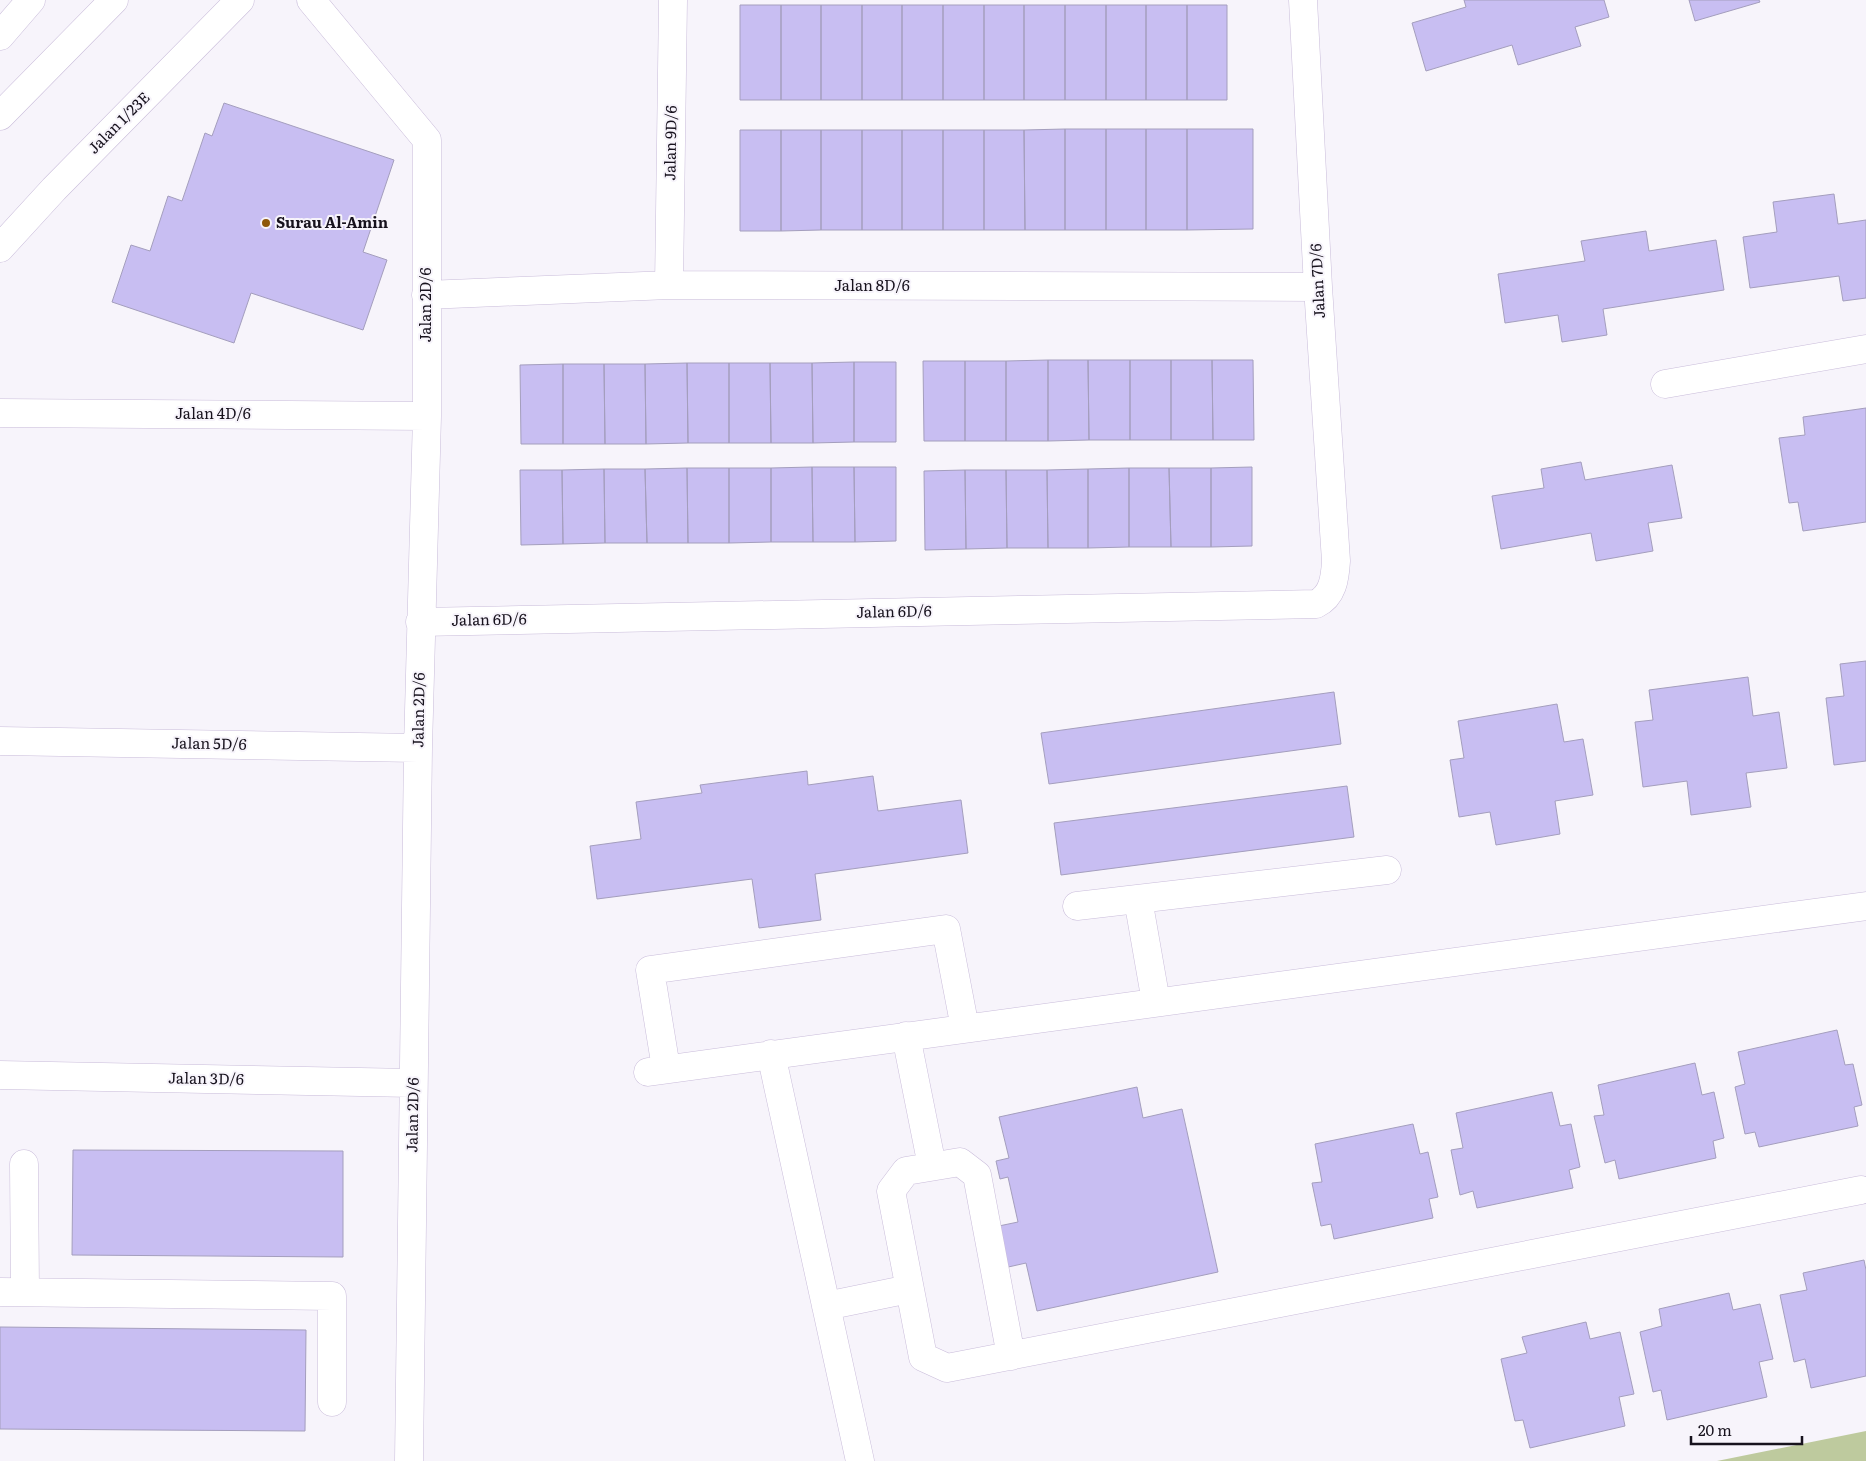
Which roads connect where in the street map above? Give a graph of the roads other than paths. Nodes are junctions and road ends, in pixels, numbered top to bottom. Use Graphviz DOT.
graph roads {
  1 [pos="31,0"];
  2 [pos="114,0"];
  3 [pos="240,0"];
  4 [pos="311,0"];
  5 [pos="673,0"];
  6 [pos="1303,0"];
  7 [pos="0,36"];
  8 [pos="0,116"];
  9 [pos="0,248"];
  10 [pos="669,285"];
  11 [pos="1318,287"];
  12 [pos="426,295"];
  13 [pos="1866,349"];
  14 [pos="1665,384"];
  15 [pos="0,413"];
  16 [pos="427,416"];
  17 [pos="1336,561"];
  18 [pos="420,622"];
  19 [pos="0,741"];
  20 [pos="418,748"];
  21 [pos="1388,870"];
  22 [pos="1138,899"];
  23 [pos="1077,906"];
  24 [pos="1866,906"];
  25 [pos="1156,1002"];
  26 [pos="965,1028"];
  27 [pos="906,1036"];
  28 [pos="771,1054"];
  29 [pos="0,1075"];
  30 [pos="413,1083"];
  31 [pos="24,1164"];
  32 [pos="932,1166"];
  33 [pos="1861,1190"];
  34 [pos="909,1289"];
  35 [pos="12,1292"];
  36 [pos="826,1306"];
  37 [pos="1011,1356"];
  38 [pos="332,1402"];
  39 [pos="409,1461"];
  40 [pos="860,1461"];
  1 -- 7 [label="street"];
  2 -- 8 [label="street"];
  3 -- 9 [label="street, Jalan 1/23E"];
  4 -- 12 [label="street, Jalan 2D/6"];
  5 -- 10 [label="street, Jalan 9D/6"];
  6 -- 11 [label="street, Jalan 7D/6"];
  10 -- 11 [label="street, Jalan 8D/6"];
  10 -- 12 [label="street, Jalan 8D/6"];
  11 -- 17 [label="street, Jalan 7D/6"];
  12 -- 16 [label="street, Jalan 2D/6"];
  13 -- 14 [label="street"];
  15 -- 16 [label="street, Jalan 4D/6"];
  16 -- 18 [label="street, Jalan 2D/6"];
  17 -- 18 [label="street, Jalan 6D/6"];
  18 -- 20 [label="street, Jalan 2D/6"];
  19 -- 20 [label="street, Jalan 5D/6"];
  20 -- 30 [label="street, Jalan 2D/6"];
  21 -- 22 [label="street"];
  22 -- 23 [label="street"];
  22 -- 25 [label="street"];
  24 -- 25 [label="street"];
  25 -- 26 [label="street"];
  26 -- 27 [label="street"];
  26 -- 28 [label="street"];
  27 -- 28 [label="street"];
  27 -- 32 [label="street"];
  28 -- 36 [label="street"];
  29 -- 30 [label="street, Jalan 3D/6"];
  30 -- 39 [label="street, Jalan 2D/6"];
  31 -- 35 [label="street"];
  32 -- 34 [label="street"];
  32 -- 37 [label="street"];
  33 -- 37 [label="street"];
  34 -- 36 [label="street"];
  34 -- 37 [label="street"];
  35 -- 38 [label="street"];
  36 -- 40 [label="street"];
}
